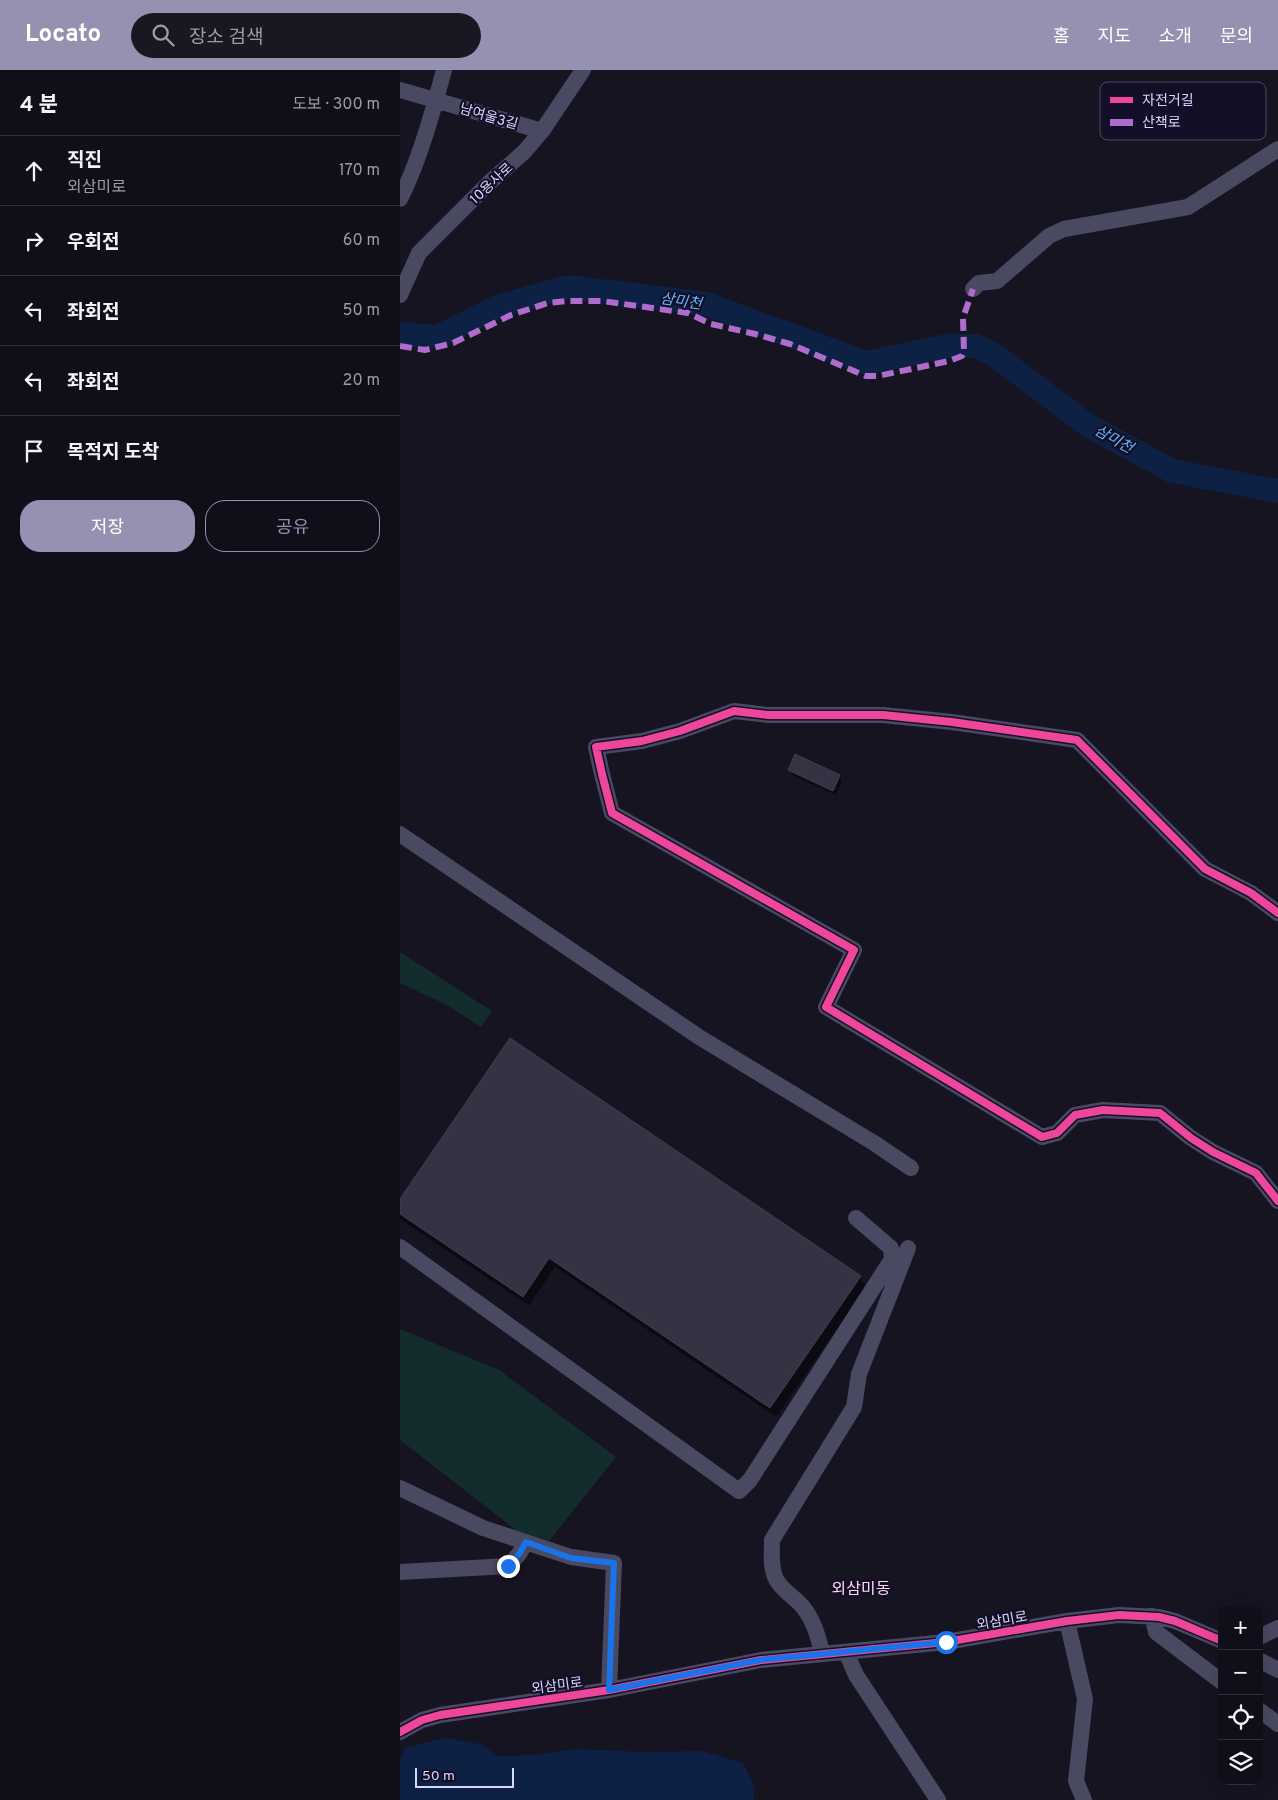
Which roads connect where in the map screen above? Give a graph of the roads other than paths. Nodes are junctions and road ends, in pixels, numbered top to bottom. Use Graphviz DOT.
graph roads {
  1 [pos="444,70"];
  2 [pos="582,70"];
  3 [pos="400,90"];
  4 [pos="436,101"];
  5 [pos="542,131"];
  6 [pos="1278,149"];
  7 [pos="400,199"];
  8 [pos="973,289"];
  9 [pos="400,295"];
  10 [pos="400,834"];
  11 [pos="1278,913"];
  12 [pos="911,1168"];
  13 [pos="1278,1201"];
  14 [pos="856,1218"];
  15 [pos="400,1247"];
  16 [pos="908,1248"];
  17 [pos="400,1488"];
  18 [pos="526,1542"];
  19 [pos="400,1572"];
  20 [pos="1152,1616"];
  21 [pos="1066,1621"];
  22 [pos="1278,1628"];
  23 [pos="1263,1635"];
  24 [pos="1218,1639"];
  25 [pos="846,1652"];
  26 [pos="822,1654"];
  27 [pos="1263,1662"];
  28 [pos="1278,1670"];
  29 [pos="1218,1679"];
  30 [pos="609,1690"];
  31 [pos="1263,1713"];
  32 [pos="1278,1724"];
  33 [pos="400,1732"];
  34 [pos="938,1800"];
  35 [pos="1084,1800"];
  1 -- 4 [label="street"];
  2 -- 5 [label="street, 10용사로"];
  3 -- 4 [label="street, 남여울3길"];
  4 -- 5 [label="street, 남여울3길"];
  4 -- 7 [label="street"];
  5 -- 9 [label="street, 10용사로"];
  6 -- 8 [label="street"];
  10 -- 12 [label="street"];
  11 -- 13 [label="street"];
  14 -- 15 [label="street"];
  16 -- 26 [label="street"];
  17 -- 18 [label="street"];
  18 -- 19 [label="street"];
  18 -- 30 [label="street"];
  20 -- 21 [label="street, 외삼미로"];
  20 -- 24 [label="street, 외삼미로"];
  20 -- 29 [label="street"];
  21 -- 25 [label="street, 외삼미로"];
  21 -- 35 [label="street"];
  22 -- 23 [label="street"];
  25 -- 26 [label="street, 외삼미로"];
  25 -- 34 [label="street"];
  26 -- 30 [label="street, 외삼미로"];
  27 -- 28 [label="street"];
  30 -- 33 [label="street, 외삼미로"];
  31 -- 32 [label="street"];
}
